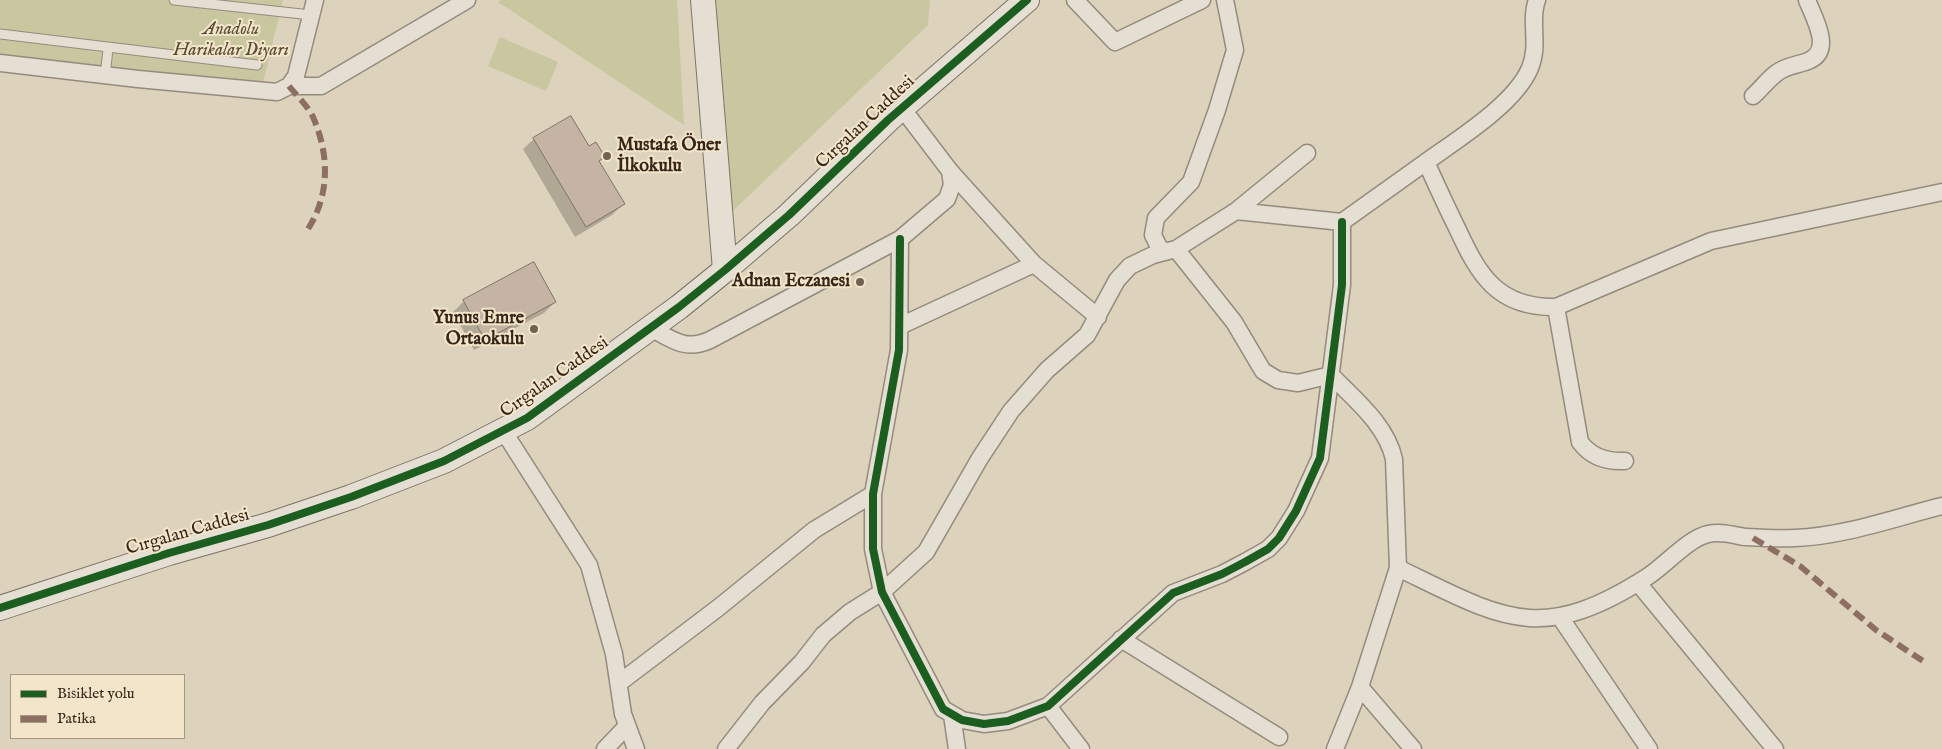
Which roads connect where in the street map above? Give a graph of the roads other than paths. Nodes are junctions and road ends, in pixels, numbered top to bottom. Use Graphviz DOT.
graph roads {
  1 [pos="174,0"];
  2 [pos="467,0"];
  3 [pos="703,0"];
  4 [pos="1026,0"];
  5 [pos="1075,0"];
  6 [pos="1202,0"];
  7 [pos="1225,0"];
  8 [pos="1537,0"];
  9 [pos="1807,0"];
  10 [pos="313,7"];
  11 [pos="0,34"];
  12 [pos="108,48"];
  13 [pos="0,63"];
  14 [pos="257,65"];
  15 [pos="104,76"];
  16 [pos="289,86"];
  17 [pos="1753,96"];
  18 [pos="902,108"];
  19 [pos="1307,153"];
  20 [pos="1426,162"];
  21 [pos="950,171"];
  22 [pos="1942,192"];
  23 [pos="1236,211"];
  24 [pos="1342,222"];
  25 [pos="900,239"];
  26 [pos="1170,250"];
  27 [pos="1034,264"];
  28 [pos="725,270"];
  29 [pos="1556,307"];
  30 [pos="1098,317"];
  31 [pos="900,326"];
  32 [pos="651,328"];
  33 [pos="1330,375"];
  34 [pos="504,432"];
  35 [pos="1625,461"];
  36 [pos="873,494"];
  37 [pos="1942,506"];
  38 [pos="1398,568"];
  39 [pos="1638,583"];
  40 [pos="882,592"];
  41 [pos="0,608"];
  42 [pos="1560,617"];
  43 [pos="1121,640"];
  44 [pos="619,682"];
  45 [pos="1360,687"];
  46 [pos="1048,706"];
  47 [pos="952,715"];
  48 [pos="626,727"];
  49 [pos="1279,737"];
  50 [pos="605,749"];
  51 [pos="636,749"];
  52 [pos="726,749"];
  53 [pos="957,749"];
  54 [pos="1081,749"];
  55 [pos="1335,749"];
  56 [pos="1413,749"];
  57 [pos="1649,749"];
  58 [pos="1775,749"];
  1 -- 10 [label="lane"];
  2 -- 16 [label="street"];
  3 -- 28 [label="street"];
  4 -- 18 [label="street, Cırgalan Caddesi"];
  5 -- 6 [label="street"];
  7 -- 26 [label="street"];
  8 -- 20 [label="street"];
  9 -- 17 [label="street"];
  10 -- 16 [label="street"];
  11 -- 12 [label="lane"];
  12 -- 14 [label="lane"];
  12 -- 15 [label="lane"];
  13 -- 15 [label="street"];
  15 -- 16 [label="street"];
  18 -- 21 [label="street"];
  18 -- 28 [label="street, Cırgalan Caddesi"];
  19 -- 23 [label="street"];
  20 -- 24 [label="street"];
  20 -- 29 [label="street"];
  21 -- 25 [label="street"];
  21 -- 27 [label="street"];
  22 -- 29 [label="street"];
  23 -- 24 [label="street"];
  23 -- 26 [label="street"];
  24 -- 33 [label="street"];
  25 -- 31 [label="street"];
  25 -- 32 [label="street"];
  26 -- 30 [label="street"];
  26 -- 33 [label="street"];
  27 -- 30 [label="street"];
  27 -- 31 [label="street"];
  28 -- 32 [label="street, Cırgalan Caddesi"];
  29 -- 35 [label="street"];
  30 -- 40 [label="street"];
  31 -- 36 [label="street"];
  32 -- 34 [label="street, Cırgalan Caddesi"];
  33 -- 38 [label="street"];
  33 -- 43 [label="street"];
  34 -- 41 [label="street, Cırgalan Caddesi"];
  34 -- 44 [label="street"];
  36 -- 40 [label="street"];
  36 -- 44 [label="street"];
  37 -- 39 [label="street"];
  38 -- 42 [label="street"];
  38 -- 45 [label="street"];
  39 -- 42 [label="street"];
  39 -- 58 [label="street"];
  40 -- 47 [label="street"];
  40 -- 52 [label="street"];
  42 -- 57 [label="street"];
  43 -- 46 [label="street"];
  43 -- 49 [label="street"];
  44 -- 48 [label="street"];
  45 -- 55 [label="street"];
  45 -- 56 [label="street"];
  46 -- 47 [label="street"];
  46 -- 54 [label="street"];
  47 -- 53 [label="street"];
  48 -- 50 [label="street"];
  48 -- 51 [label="street"];
}
